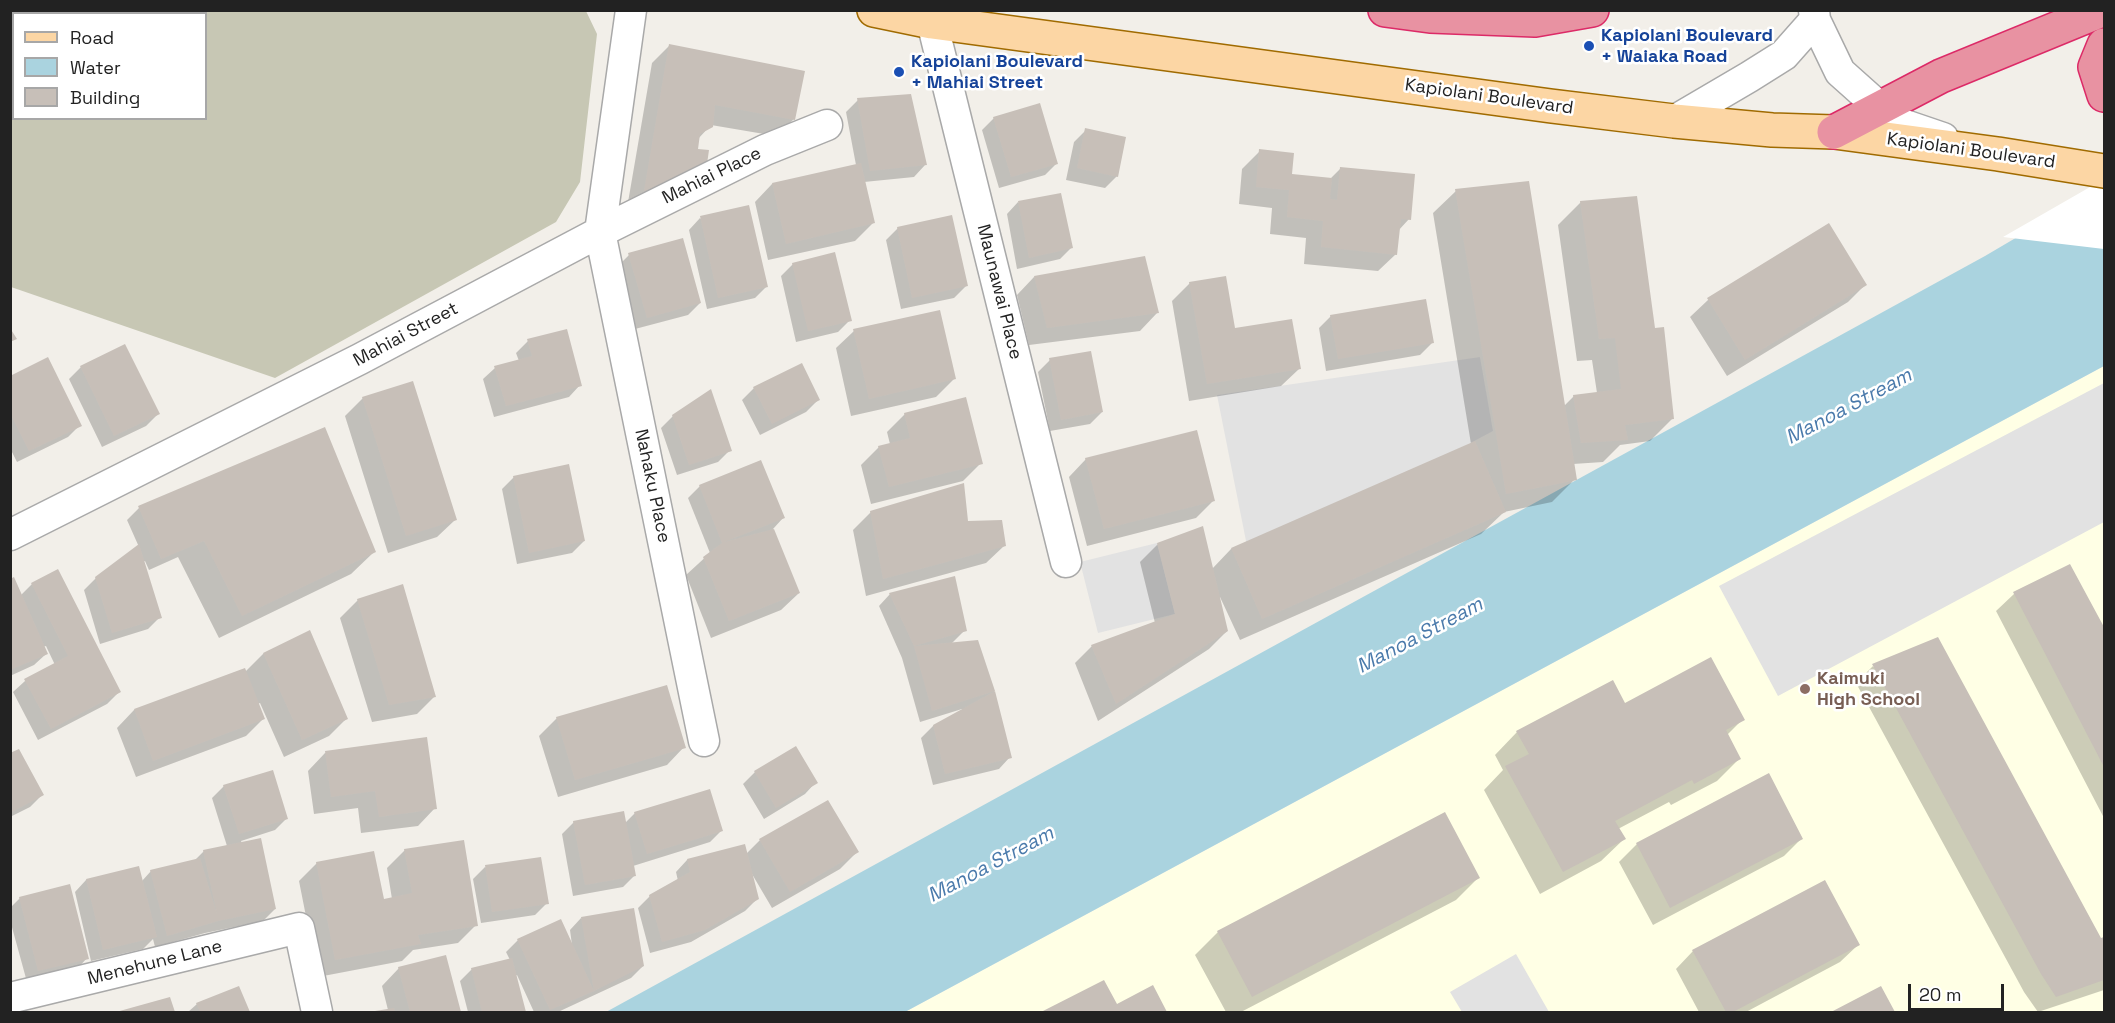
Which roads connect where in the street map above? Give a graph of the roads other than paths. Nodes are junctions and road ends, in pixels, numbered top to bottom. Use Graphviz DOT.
graph roads {
  1 [pos="631,10"];
  2 [pos="874,10"];
  3 [pos="1385,10"];
  4 [pos="1593,10"];
  5 [pos="2102,10"];
  6 [pos="1815,15"];
  7 [pos="932,22"];
  8 [pos="2104,45"];
  9 [pos="2104,95"];
  10 [pos="1880,108"];
  11 [pos="1674,121"];
  12 [pos="826,125"];
  13 [pos="1834,132"];
  14 [pos="1988,152"];
  15 [pos="2104,171"];
  16 [pos="600,232"];
  17 [pos="10,535"];
  18 [pos="1066,562"];
  19 [pos="704,741"];
  20 [pos="10,998"];
  21 [pos="53,1001"];
  22 [pos="317,1012"];
  1 -- 16 [label="street"];
  2 -- 7 [label="main road, Kapiolani Boulevard"];
  3 -- 4 [label="highway"];
  5 -- 10 [label="highway"];
  6 -- 10 [label="street"];
  6 -- 11 [label="street"];
  7 -- 11 [label="main road, Kapiolani Boulevard"];
  7 -- 18 [label="street, Maunawai Place"];
  8 -- 9 [label="highway"];
  10 -- 13 [label="highway"];
  10 -- 14 [label="street"];
  11 -- 13 [label="main road, Kapiolani Boulevard"];
  12 -- 16 [label="street, Mahiai Place"];
  13 -- 14 [label="main road, Kapiolani Boulevard"];
  14 -- 15 [label="main road, Kapiolani Boulevard"];
  16 -- 17 [label="street, Mahiai Street"];
  16 -- 19 [label="street, Nahaku Place"];
  20 -- 21 [label="street, Menehune Lane"];
  21 -- 22 [label="street, Menehune Lane"];
}
